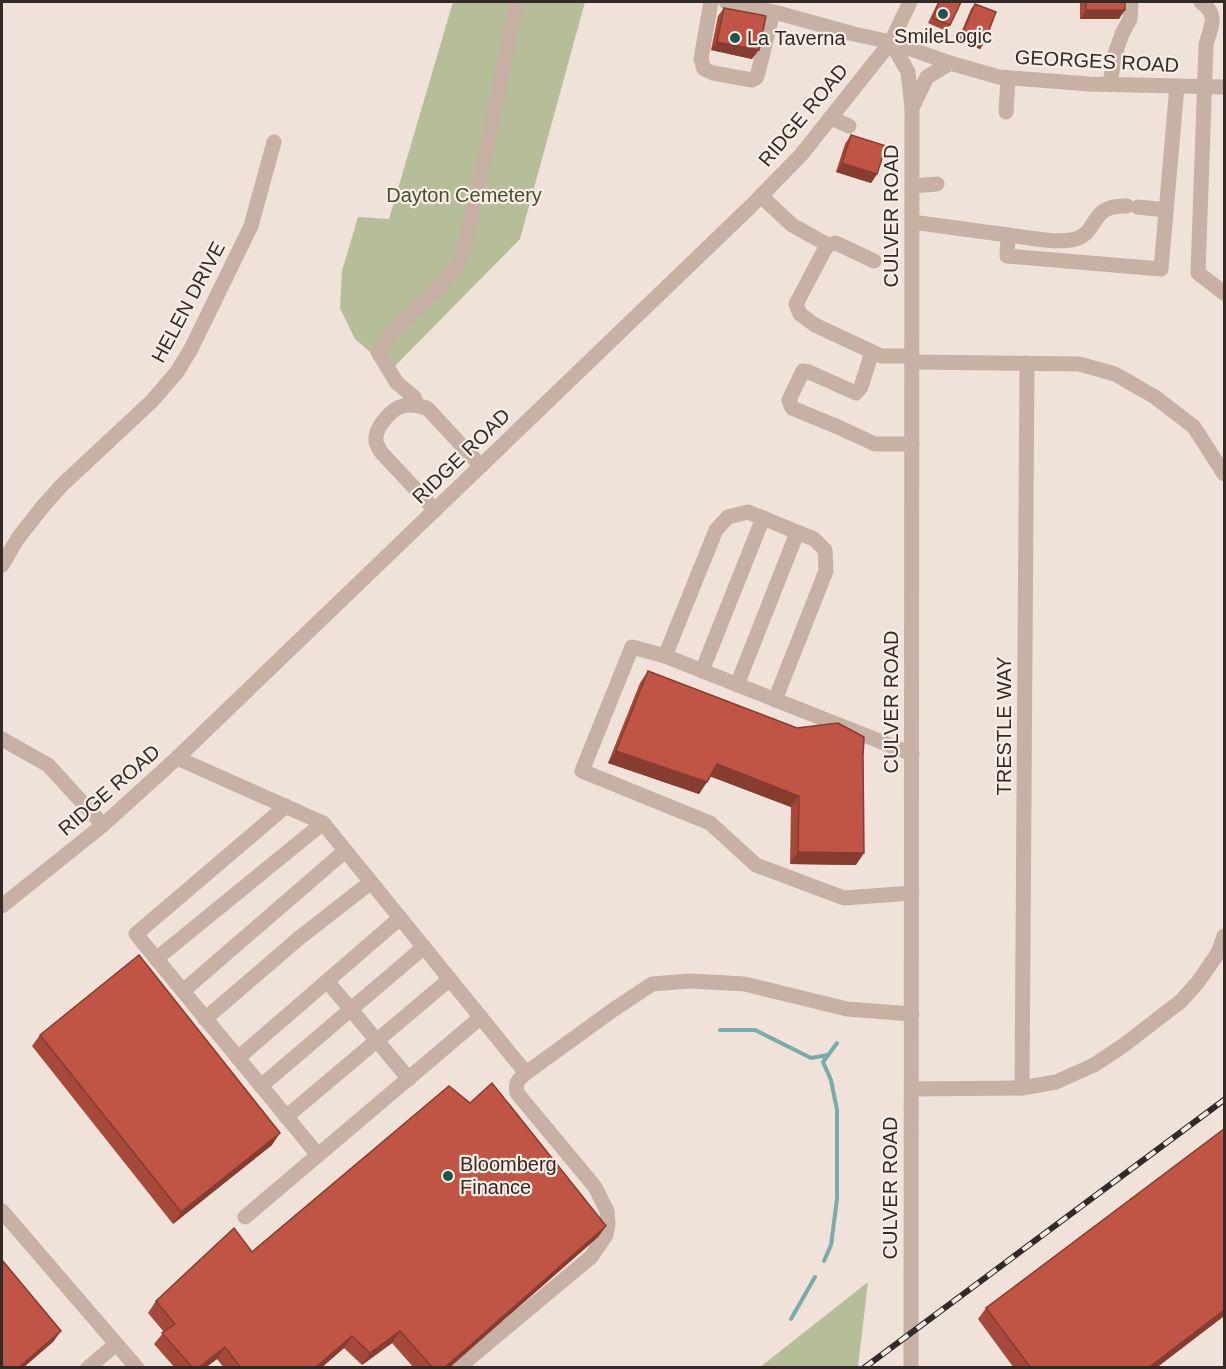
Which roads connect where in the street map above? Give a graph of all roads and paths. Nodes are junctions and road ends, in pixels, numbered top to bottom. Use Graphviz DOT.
graph roads {
  1 [pos="517,2"];
  2 [pos="711,2"];
  3 [pos="726,2"];
  4 [pos="910,2"];
  5 [pos="1131,2"];
  6 [pos="1202,2"];
  7 [pos="778,9"];
  8 [pos="891,42"];
  9 [pos="950,63"];
  10 [pos="1008,78"];
  11 [pos="1110,84"];
  12 [pos="1177,86"];
  13 [pos="1205,86"];
  14 [pos="1224,87"];
  15 [pos="912,108"];
  16 [pos="1006,112"];
  17 [pos="831,118"];
  18 [pos="849,126"];
  19 [pos="274,142"];
  20 [pos="937,184"];
  21 [pos="912,186"];
  22 [pos="761,196"];
  23 [pos="1166,210"];
  24 [pos="912,222"];
  25 [pos="1008,235"];
  26 [pos="828,245"];
  27 [pos="874,261"];
  28 [pos="1224,293"];
  29 [pos="872,352"];
  30 [pos="912,359"];
  31 [pos="1027,363"];
  32 [pos="417,405"];
  33 [pos="912,444"];
  34 [pos="481,466"];
  35 [pos="1224,474"];
  36 [pos="435,510"];
  37 [pos="763,518"];
  38 [pos="797,533"];
  39 [pos="2,566"];
  40 [pos="665,656"];
  41 [pos="702,671"];
  42 [pos="737,685"];
  43 [pos="775,700"];
  44 [pos="2,739"];
  45 [pos="912,754"];
  46 [pos="177,758"];
  47 [pos="286,807"];
  48 [pos="323,823"];
  49 [pos="103,825"];
  50 [pos="345,850"];
  51 [pos="370,882"];
  52 [pos="912,893"];
  53 [pos="2,906"];
  54 [pos="400,918"];
  55 [pos="1224,936"];
  56 [pos="424,947"];
  57 [pos="156,959"];
  58 [pos="450,979"];
  59 [pos="327,981"];
  60 [pos="183,991"];
  61 [pos="351,1009"];
  62 [pos="912,1014"];
  63 [pos="481,1017"];
  64 [pos="205,1018"];
  65 [pos="376,1040"];
  66 [pos="238,1058"];
  67 [pos="526,1073"];
  68 [pos="409,1079"];
  69 [pos="261,1086"];
  70 [pos="1022,1088"];
  71 [pos="912,1089"];
  72 [pos="286,1117"];
  73 [pos="318,1155"];
  74 [pos="2,1211"];
  75 [pos="245,1217"];
  76 [pos="116,1344"];
  77 [pos="88,1368"];
  78 [pos="137,1368"];
  79 [pos="458,1368"];
  80 [pos="911,1368"];
  1 -- 32 [label="street"];
  2 -- 7 [label="street"];
  3 -- 7 [label="street, GEORGES ROAD"];
  4 -- 8 [label="street, RIDGE ROAD"];
  5 -- 11 [label="street"];
  6 -- 13 [label="street"];
  7 -- 8 [label="street, GEORGES ROAD"];
  8 -- 9 [label="street, GEORGES ROAD"];
  8 -- 15 [label="street, CULVER ROAD"];
  8 -- 17 [label="street, RIDGE ROAD"];
  9 -- 10 [label="street, GEORGES ROAD"];
  9 -- 15 [label="street"];
  10 -- 11 [label="street, GEORGES ROAD"];
  10 -- 16 [label="street"];
  11 -- 12 [label="street, GEORGES ROAD"];
  12 -- 13 [label="street, GEORGES ROAD"];
  12 -- 23 [label="street"];
  13 -- 14 [label="street, GEORGES ROAD"];
  13 -- 28 [label="street"];
  15 -- 21 [label="street, CULVER ROAD"];
  17 -- 18 [label="street"];
  17 -- 22 [label="street, RIDGE ROAD"];
  19 -- 39 [label="street, HELEN DRIVE"];
  20 -- 21 [label="street"];
  21 -- 24 [label="street, CULVER ROAD"];
  22 -- 26 [label="street"];
  22 -- 34 [label="street, RIDGE ROAD"];
  23 -- 25 [label="street"];
  23 -- 25 [label="street"];
  24 -- 25 [label="street"];
  24 -- 30 [label="street, CULVER ROAD"];
  26 -- 27 [label="street"];
  26 -- 29 [label="street"];
  29 -- 30 [label="street"];
  29 -- 33 [label="street"];
  30 -- 31 [label="street"];
  30 -- 33 [label="street, CULVER ROAD"];
  31 -- 35 [label="street"];
  31 -- 70 [label="street, TRESTLE WAY"];
  32 -- 34 [label="street"];
  32 -- 36 [label="street"];
  33 -- 45 [label="street, CULVER ROAD"];
  34 -- 36 [label="street, RIDGE ROAD"];
  36 -- 46 [label="street, RIDGE ROAD"];
  37 -- 38 [label="street"];
  37 -- 40 [label="street"];
  37 -- 41 [label="street"];
  38 -- 42 [label="street"];
  38 -- 43 [label="street"];
  40 -- 41 [label="street"];
  40 -- 52 [label="street"];
  41 -- 42 [label="street"];
  42 -- 43 [label="street"];
  43 -- 45 [label="street"];
  44 -- 49 [label="street"];
  45 -- 52 [label="street, CULVER ROAD"];
  46 -- 47 [label="street"];
  46 -- 49 [label="street, RIDGE ROAD"];
  47 -- 48 [label="street"];
  47 -- 57 [label="street"];
  48 -- 50 [label="street"];
  48 -- 57 [label="street"];
  49 -- 53 [label="street, RIDGE ROAD"];
  50 -- 51 [label="street"];
  50 -- 60 [label="street"];
  51 -- 54 [label="street"];
  51 -- 64 [label="street"];
  52 -- 62 [label="street, CULVER ROAD"];
  54 -- 56 [label="street"];
  54 -- 59 [label="street"];
  55 -- 70 [label="street"];
  56 -- 58 [label="street"];
  56 -- 61 [label="street"];
  57 -- 60 [label="street"];
  58 -- 63 [label="street"];
  58 -- 65 [label="street"];
  59 -- 61 [label="street"];
  59 -- 66 [label="street"];
  60 -- 64 [label="street"];
  61 -- 65 [label="street"];
  61 -- 69 [label="street"];
  62 -- 67 [label="street"];
  62 -- 71 [label="street, CULVER ROAD"];
  63 -- 67 [label="street"];
  63 -- 68 [label="street"];
  64 -- 66 [label="street"];
  65 -- 68 [label="street"];
  65 -- 72 [label="street"];
  66 -- 69 [label="street"];
  67 -- 79 [label="street"];
  68 -- 73 [label="street"];
  69 -- 72 [label="street"];
  70 -- 71 [label="street"];
  71 -- 80 [label="street, CULVER ROAD"];
  72 -- 73 [label="street"];
  73 -- 75 [label="street"];
  74 -- 76 [label="street"];
  76 -- 77 [label="street"];
  76 -- 78 [label="street"];
}
